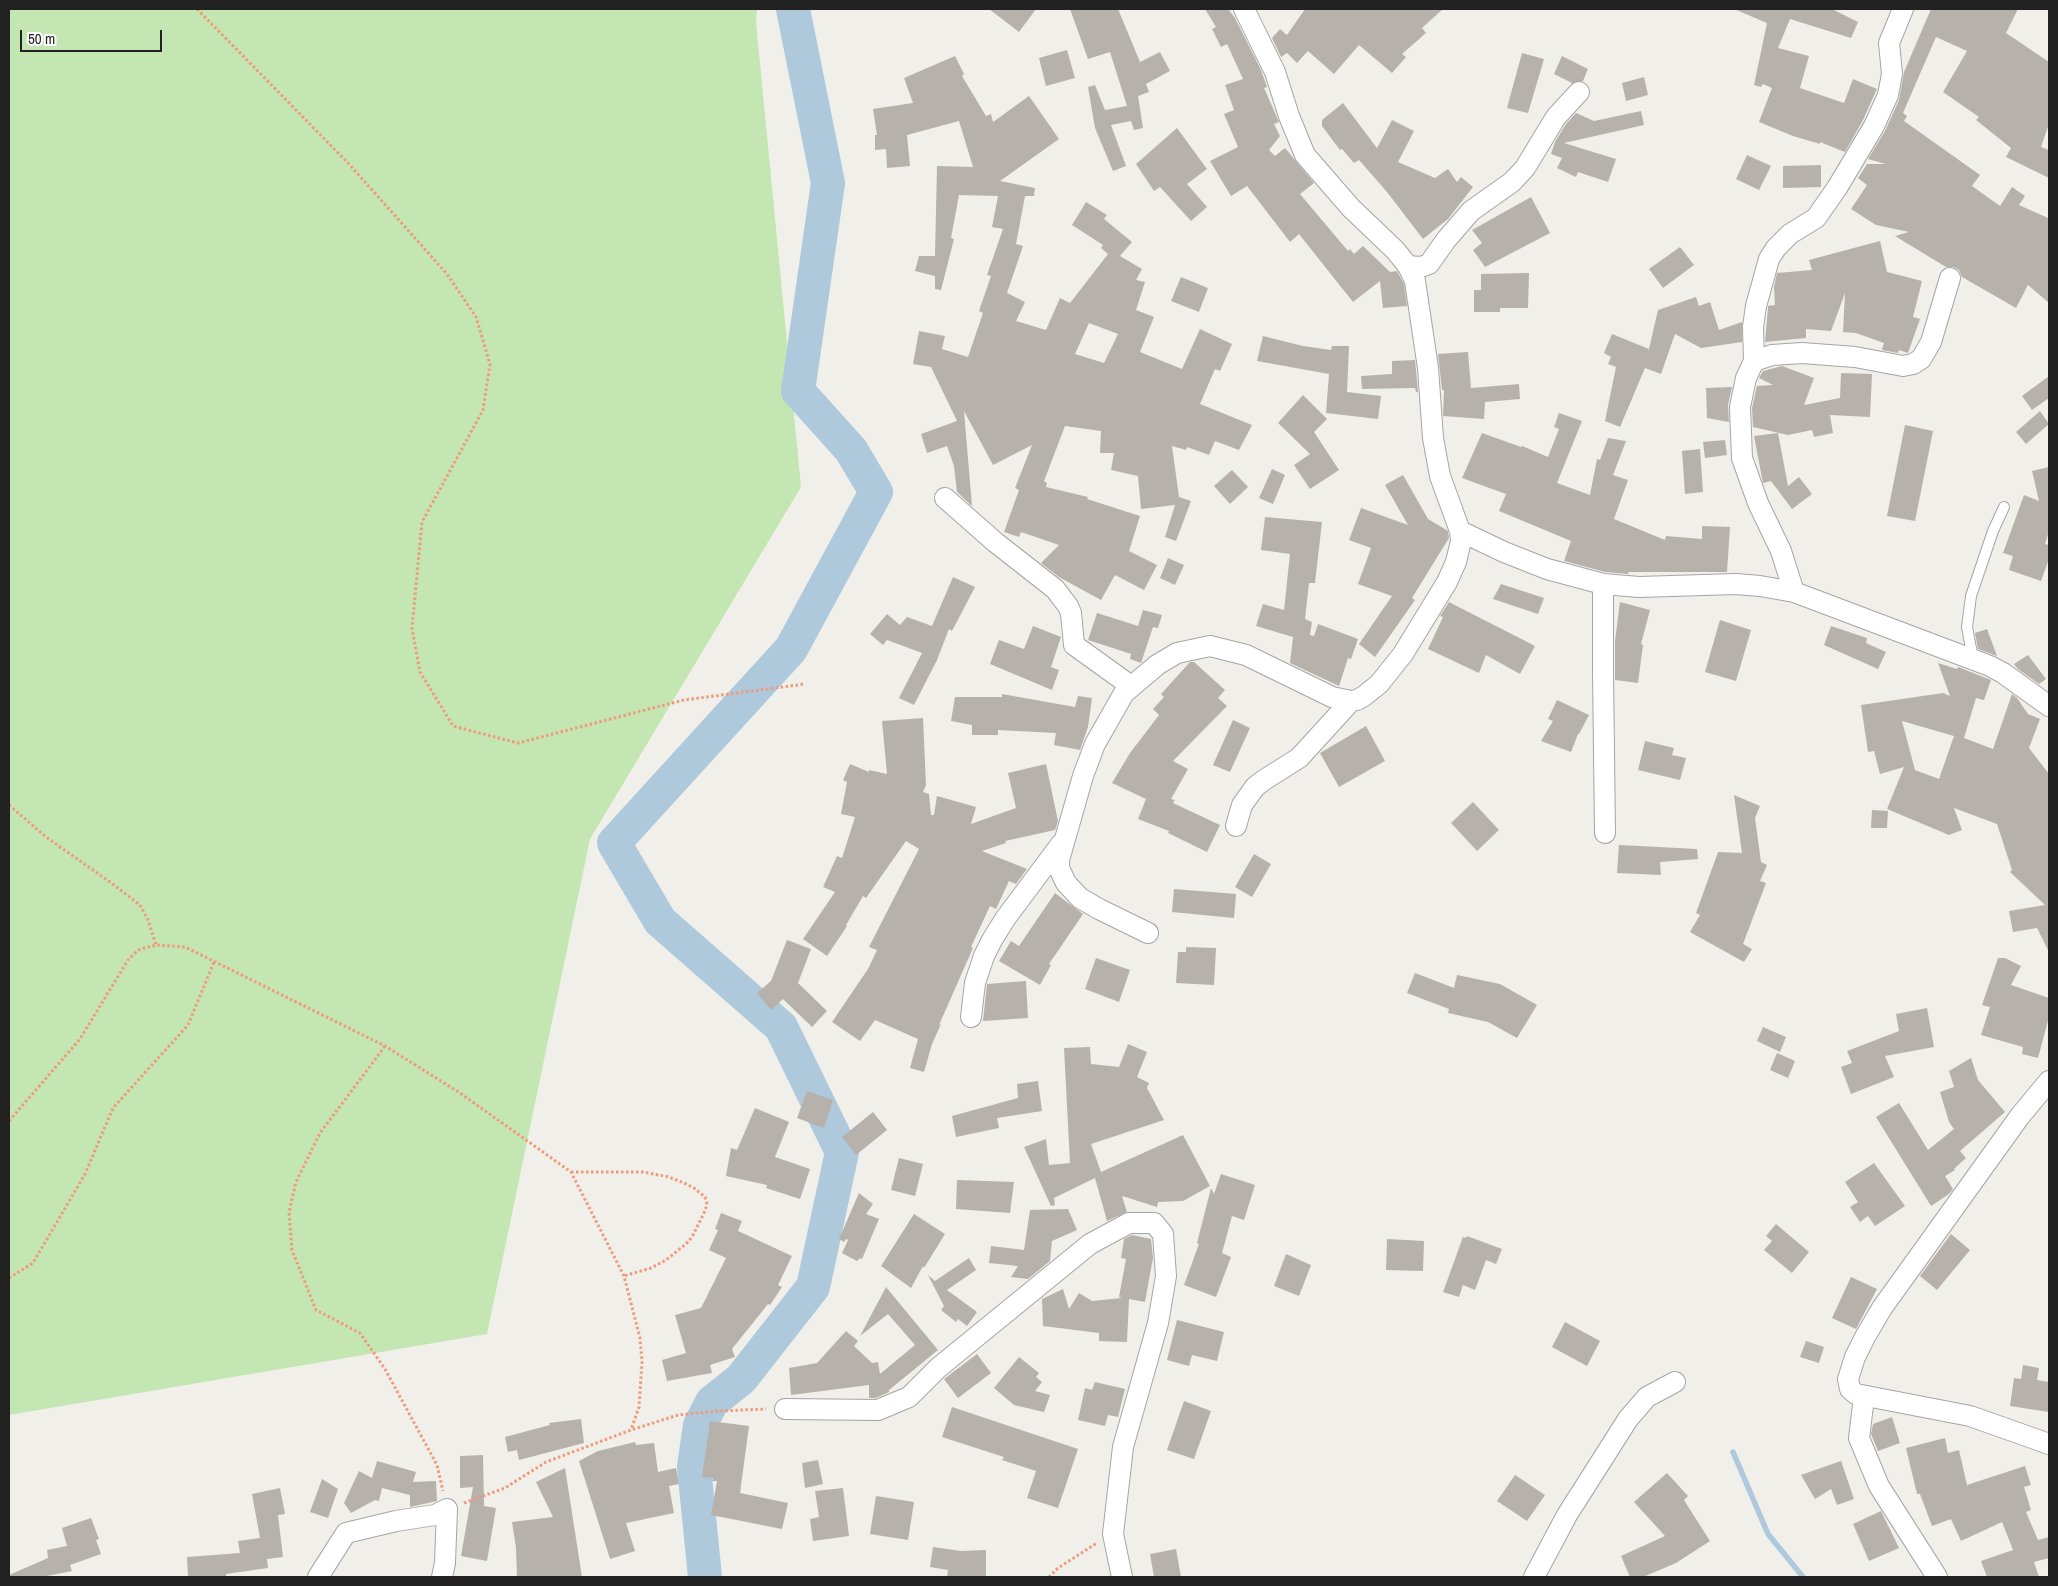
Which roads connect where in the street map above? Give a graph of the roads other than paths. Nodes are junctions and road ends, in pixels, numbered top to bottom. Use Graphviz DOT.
graph roads {
  1 [pos="1244,9"];
  2 [pos="1903,9"];
  3 [pos="1579,92"];
  4 [pos="1408,266"];
  5 [pos="1950,278"];
  6 [pos="1754,361"];
  7 [pos="945,498"];
  8 [pos="2004,507"];
  9 [pos="1460,531"];
  10 [pos="1603,584"];
  11 [pos="1794,592"];
  12 [pos="1974,659"];
  13 [pos="1131,686"];
  14 [pos="1351,700"];
  15 [pos="2049,706"];
  16 [pos="1236,826"];
  17 [pos="1606,833"];
  18 [pos="1065,838"];
  19 [pos="1148,933"];
  20 [pos="971,1018"];
  21 [pos="2049,1081"];
  22 [pos="1675,1382"];
  23 [pos="1864,1397"];
  24 [pos="785,1409"];
  25 [pos="2049,1444"];
  26 [pos="318,1577"];
  27 [pos="442,1577"];
  28 [pos="1122,1577"];
  29 [pos="1534,1577"];
  30 [pos="1937,1577"];
  1 -- 4 [label="street"];
  2 -- 6 [label="street"];
  3 -- 4 [label="street"];
  4 -- 9 [label="street"];
  5 -- 6 [label="street"];
  6 -- 11 [label="street"];
  7 -- 13 [label="street"];
  8 -- 12 [label="lane"];
  9 -- 10 [label="street"];
  9 -- 14 [label="street"];
  10 -- 11 [label="street"];
  10 -- 17 [label="street"];
  11 -- 12 [label="street"];
  12 -- 15 [label="street"];
  13 -- 14 [label="street"];
  13 -- 18 [label="street"];
  14 -- 16 [label="street"];
  18 -- 19 [label="street"];
  18 -- 20 [label="street"];
  21 -- 23 [label="street"];
  22 -- 29 [label="street"];
  23 -- 25 [label="street"];
  23 -- 30 [label="street"];
  24 -- 28 [label="street"];
  26 -- 27 [label="street"];
}
